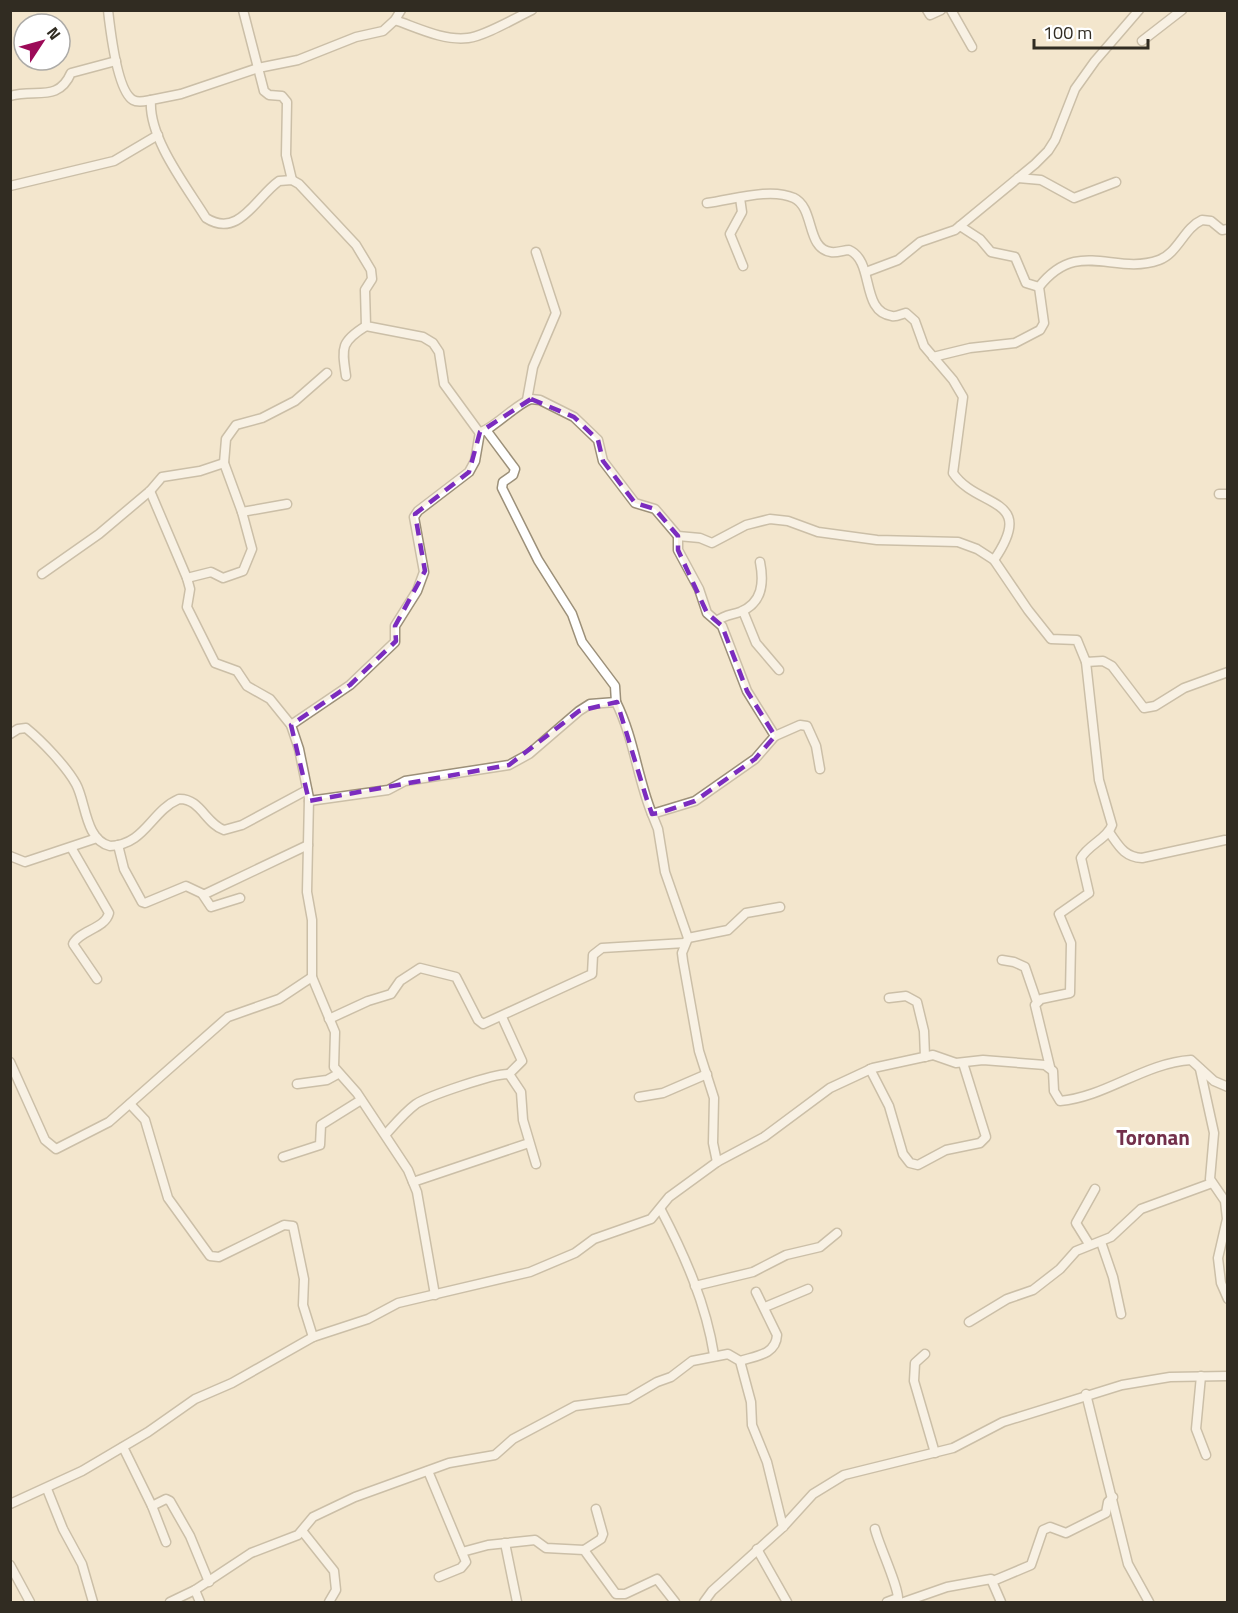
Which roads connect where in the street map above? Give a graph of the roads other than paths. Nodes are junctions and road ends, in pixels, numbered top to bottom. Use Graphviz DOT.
graph roads {
  1 [pos="108,10"];
  2 [pos="243,10"];
  3 [pos="401,10"];
  4 [pos="532,10"];
  5 [pos="927,10"];
  6 [pos="941,10"];
  7 [pos="951,10"];
  8 [pos="1139,10"];
  9 [pos="1182,10"];
  10 [pos="396,20"];
  11 [pos="1142,41"];
  12 [pos="972,47"];
  13 [pos="116,61"];
  14 [pos="258,68"];
  15 [pos="10,96"];
  16 [pos="151,100"];
  17 [pos="158,135"];
  18 [pos="1018,178"];
  19 [pos="292,180"];
  20 [pos="1116,182"];
  21 [pos="10,186"];
  22 [pos="740,198"];
  23 [pos="707,203"];
  24 [pos="960,226"];
  25 [pos="1227,230"];
  26 [pos="536,252"];
  27 [pos="743,266"];
  28 [pos="866,272"];
  29 [pos="1040,287"];
  30 [pos="366,326"];
  31 [pos="933,357"];
  32 [pos="327,373"];
  33 [pos="346,376"];
  34 [pos="527,400"];
  35 [pos="483,431"];
  36 [pos="224,463"];
  37 [pos="150,491"];
  38 [pos="287,504"];
  39 [pos="242,512"];
  40 [pos="678,536"];
  41 [pos="994,560"];
  42 [pos="760,562"];
  43 [pos="42,574"];
  44 [pos="187,578"];
  45 [pos="743,610"];
  46 [pos="717,621"];
  47 [pos="1086,662"];
  48 [pos="779,670"];
  49 [pos="1227,672"];
  50 [pos="616,702"];
  51 [pos="291,725"];
  52 [pos="10,734"];
  53 [pos="775,736"];
  54 [pos="820,769"];
  55 [pos="307,790"];
  56 [pos="309,801"];
  57 [pos="652,814"];
  58 [pos="1109,832"];
  59 [pos="97,838"];
  60 [pos="1225,840"];
  61 [pos="308,845"];
  62 [pos="118,846"];
  63 [pos="72,849"];
  64 [pos="10,856"];
  65 [pos="203,894"];
  66 [pos="240,898"];
  67 [pos="780,908"];
  68 [pos="686,940"];
  69 [pos="1002,960"];
  70 [pos="312,977"];
  71 [pos="97,979"];
  72 [pos="889,998"];
  73 [pos="1037,1002"];
  74 [pos="502,1017"];
  75 [pos="329,1019"];
  76 [pos="925,1056"];
  77 [pos="10,1062"];
  78 [pos="963,1062"];
  79 [pos="1199,1065"];
  80 [pos="1050,1067"];
  81 [pos="870,1069"];
  82 [pos="338,1074"];
  83 [pos="509,1074"];
  84 [pos="707,1074"];
  85 [pos="297,1084"];
  86 [pos="1227,1087"];
  87 [pos="639,1098"];
  88 [pos="362,1100"];
  89 [pos="130,1104"];
  90 [pos="386,1134"];
  91 [pos="529,1143"];
  92 [pos="283,1158"];
  93 [pos="717,1162"];
  94 [pos="537,1164"];
  95 [pos="413,1182"];
  96 [pos="1212,1183"];
  97 [pos="1095,1189"];
  98 [pos="661,1210"];
  99 [pos="1227,1219"];
  100 [pos="837,1233"];
  101 [pos="1101,1242"];
  102 [pos="1089,1244"];
  103 [pos="695,1286"];
  104 [pos="808,1289"];
  105 [pos="756,1292"];
  106 [pos="435,1295"];
  107 [pos="1227,1299"];
  108 [pos="765,1307"];
  109 [pos="1121,1314"];
  110 [pos="969,1322"];
  111 [pos="313,1337"];
  112 [pos="925,1354"];
  113 [pos="714,1355"];
  114 [pos="740,1361"];
  115 [pos="1201,1376"];
  116 [pos="1227,1376"];
  117 [pos="1086,1395"];
  118 [pos="123,1448"];
  119 [pos="935,1453"];
  120 [pos="1206,1455"];
  121 [pos="428,1471"];
  122 [pos="47,1488"];
  123 [pos="1113,1497"];
  124 [pos="10,1504"];
  125 [pos="152,1506"];
  126 [pos="596,1509"];
  127 [pos="783,1527"];
  128 [pos="875,1529"];
  129 [pos="303,1532"];
  130 [pos="166,1542"];
  131 [pos="505,1543"];
  132 [pos="757,1549"];
  133 [pos="584,1550"];
  134 [pos="462,1552"];
  135 [pos="10,1565"];
  136 [pos="439,1577"];
  137 [pos="993,1581"];
  138 [pos="209,1582"];
  139 [pos="195,1590"];
  140 [pos="30,1602"];
  141 [pos="93,1602"];
  142 [pos="170,1602"];
  143 [pos="200,1602"];
  144 [pos="329,1602"];
  145 [pos="517,1602"];
  146 [pos="675,1602"];
  147 [pos="704,1602"];
  148 [pos="787,1602"];
  149 [pos="887,1602"];
  150 [pos="900,1602"];
  151 [pos="1001,1602"];
  152 [pos="1149,1602"];
  1 -- 13 [label="street"];
  2 -- 14 [label="street"];
  3 -- 10 [label="street"];
  4 -- 10 [label="street"];
  5 -- 6 [label="street"];
  7 -- 12 [label="street"];
  8 -- 18 [label="street"];
  9 -- 11 [label="street"];
  10 -- 14 [label="street"];
  13 -- 15 [label="street"];
  13 -- 16 [label="street"];
  14 -- 16 [label="street"];
  14 -- 19 [label="street"];
  16 -- 17 [label="street"];
  17 -- 19 [label="street"];
  17 -- 21 [label="street"];
  18 -- 20 [label="street"];
  18 -- 24 [label="street"];
  19 -- 30 [label="street"];
  22 -- 23 [label="street"];
  22 -- 27 [label="street"];
  22 -- 28 [label="street"];
  24 -- 28 [label="street"];
  24 -- 29 [label="street"];
  25 -- 29 [label="street"];
  26 -- 34 [label="street"];
  28 -- 31 [label="street"];
  29 -- 31 [label="street"];
  30 -- 33 [label="street"];
  30 -- 35 [label="street"];
  31 -- 41 [label="street"];
  32 -- 36 [label="street"];
  34 -- 35 [label="street"];
  34 -- 40 [label="street"];
  35 -- 50 [label="street"];
  35 -- 51 [label="street"];
  36 -- 37 [label="street"];
  36 -- 39 [label="street"];
  37 -- 43 [label="street"];
  37 -- 44 [label="street"];
  38 -- 39 [label="street"];
  39 -- 44 [label="street"];
  40 -- 41 [label="street"];
  40 -- 46 [label="street"];
  41 -- 47 [label="street"];
  42 -- 45 [label="street"];
  44 -- 51 [label="street"];
  45 -- 46 [label="street"];
  45 -- 48 [label="street"];
  46 -- 53 [label="street"];
  47 -- 49 [label="street"];
  47 -- 58 [label="street"];
  50 -- 56 [label="street"];
  50 -- 57 [label="street"];
  51 -- 55 [label="street"];
  52 -- 59 [label="street"];
  53 -- 54 [label="street"];
  53 -- 57 [label="street"];
  55 -- 56 [label="street"];
  55 -- 62 [label="street"];
  56 -- 61 [label="street"];
  57 -- 68 [label="street"];
  58 -- 60 [label="street"];
  58 -- 73 [label="street"];
  59 -- 62 [label="street"];
  59 -- 63 [label="street"];
  61 -- 65 [label="street"];
  61 -- 70 [label="street"];
  62 -- 65 [label="street"];
  63 -- 64 [label="street"];
  63 -- 71 [label="street"];
  65 -- 66 [label="street"];
  67 -- 68 [label="street"];
  68 -- 74 [label="street"];
  68 -- 84 [label="street"];
  69 -- 73 [label="street"];
  70 -- 75 [label="street"];
  70 -- 89 [label="street"];
  72 -- 76 [label="street"];
  73 -- 80 [label="street"];
  74 -- 75 [label="street"];
  74 -- 83 [label="street"];
  75 -- 82 [label="street"];
  76 -- 78 [label="street"];
  76 -- 81 [label="street"];
  77 -- 89 [label="street"];
  78 -- 80 [label="street"];
  78 -- 81 [label="street"];
  79 -- 80 [label="street"];
  79 -- 86 [label="street"];
  79 -- 96 [label="street"];
  81 -- 93 [label="street"];
  82 -- 85 [label="street"];
  82 -- 88 [label="street"];
  83 -- 90 [label="street"];
  83 -- 91 [label="street"];
  84 -- 87 [label="street"];
  84 -- 93 [label="street"];
  88 -- 90 [label="street"];
  88 -- 92 [label="street"];
  89 -- 111 [label="street"];
  90 -- 95 [label="street"];
  91 -- 94 [label="street"];
  91 -- 95 [label="street"];
  93 -- 98 [label="street"];
  95 -- 106 [label="street"];
  96 -- 99 [label="street"];
  96 -- 101 [label="street"];
  97 -- 102 [label="street"];
  98 -- 103 [label="street"];
  98 -- 106 [label="street"];
  99 -- 107 [label="street"];
  100 -- 103 [label="street"];
  101 -- 102 [label="street"];
  101 -- 109 [label="street"];
  102 -- 110 [label="street"];
  103 -- 113 [label="street"];
  104 -- 108 [label="street"];
  105 -- 108 [label="street"];
  106 -- 111 [label="street"];
  108 -- 114 [label="street"];
  111 -- 118 [label="street"];
  112 -- 119 [label="street"];
  113 -- 114 [label="street"];
  113 -- 121 [label="street"];
  114 -- 127 [label="street"];
  115 -- 116 [label="street"];
  115 -- 117 [label="street"];
  115 -- 120 [label="street"];
  117 -- 119 [label="street"];
  117 -- 123 [label="street"];
  118 -- 122 [label="street"];
  118 -- 125 [label="street"];
  119 -- 127 [label="street"];
  121 -- 129 [label="street"];
  121 -- 134 [label="street"];
  122 -- 124 [label="street"];
  122 -- 141 [label="street"];
  123 -- 137 [label="street"];
  123 -- 152 [label="street"];
  125 -- 130 [label="street"];
  125 -- 138 [label="street"];
  126 -- 133 [label="street"];
  127 -- 132 [label="street"];
  128 -- 150 [label="street"];
  129 -- 138 [label="street"];
  129 -- 144 [label="street"];
  131 -- 133 [label="street"];
  131 -- 134 [label="street"];
  131 -- 145 [label="street"];
  132 -- 147 [label="street"];
  132 -- 148 [label="street"];
  133 -- 146 [label="street"];
  134 -- 136 [label="street"];
  135 -- 140 [label="street"];
  137 -- 150 [label="street"];
  137 -- 151 [label="street"];
  138 -- 139 [label="street"];
  139 -- 142 [label="street"];
  139 -- 143 [label="street"];
  149 -- 150 [label="street"];
}
